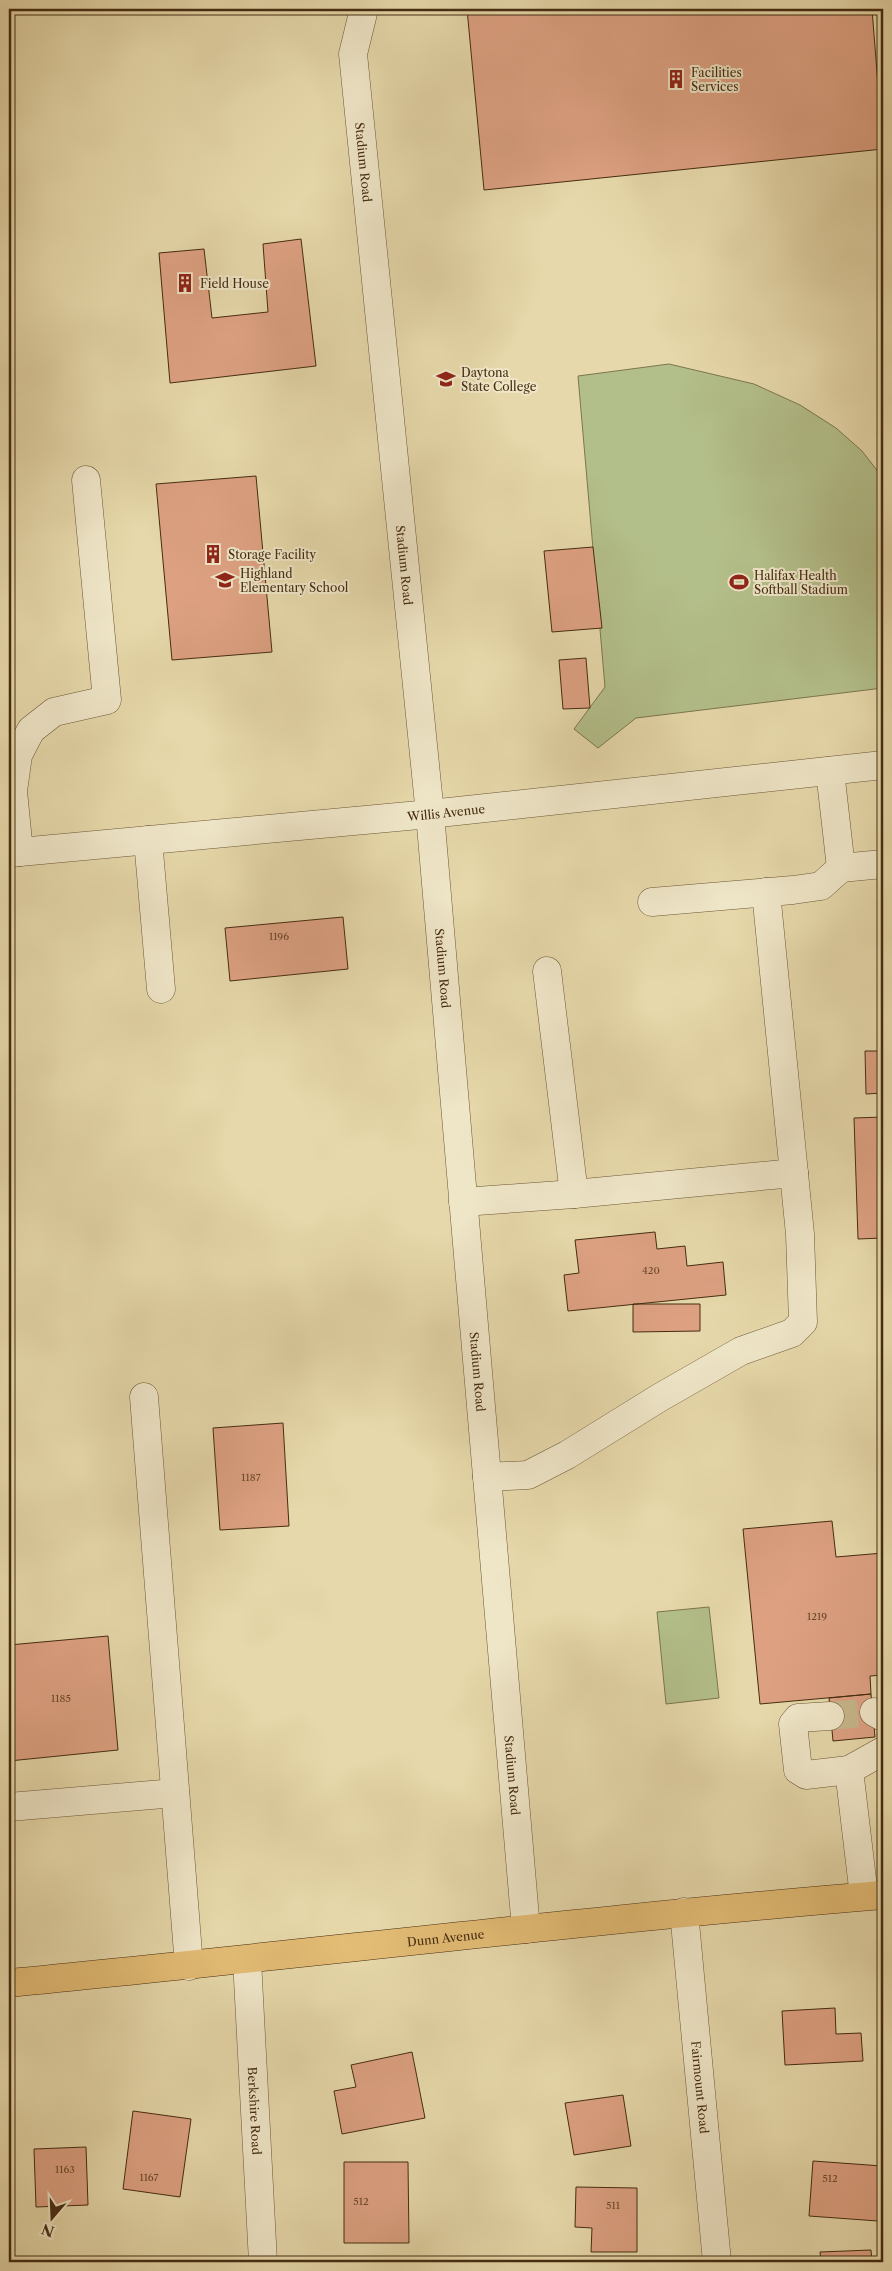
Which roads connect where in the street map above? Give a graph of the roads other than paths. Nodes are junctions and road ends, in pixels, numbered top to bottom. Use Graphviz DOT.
graph roads {
  1 [pos="364,9"];
  2 [pos="86,480"];
  3 [pos="883,765"];
  4 [pos="830,771"];
  5 [pos="430,814"];
  6 [pos="148,840"];
  7 [pos="14,853"];
  8 [pos="883,864"];
  9 [pos="842,868"];
  10 [pos="766,892"];
  11 [pos="652,902"];
  12 [pos="547,971"];
  13 [pos="161,989"];
  14 [pos="794,1173"];
  15 [pos="574,1194"];
  16 [pos="463,1202"];
  17 [pos="144,1397"];
  18 [pos="487,1477"];
  19 [pos="830,1716"];
  20 [pos="883,1752"];
  21 [pos="849,1770"];
  22 [pos="175,1793"];
  23 [pos="9,1807"];
  24 [pos="874,1895"];
  25 [pos="684,1912"];
  26 [pos="526,1929"];
  27 [pos="247,1960"];
  28 [pos="189,1966"];
  29 [pos="9,1984"];
  30 [pos="264,2262"];
  31 [pos="717,2262"];
  1 -- 5 [label="street, Stadium Road"];
  2 -- 7 [label="street"];
  3 -- 4 [label="street, Willis Avenue"];
  4 -- 5 [label="street, Willis Avenue"];
  4 -- 9 [label="street"];
  5 -- 6 [label="street, Willis Avenue"];
  5 -- 16 [label="street, Stadium Road"];
  6 -- 7 [label="street, Willis Avenue"];
  6 -- 13 [label="street"];
  8 -- 9 [label="street"];
  9 -- 10 [label="street"];
  10 -- 11 [label="street"];
  10 -- 14 [label="street"];
  12 -- 15 [label="street"];
  14 -- 15 [label="street"];
  14 -- 18 [label="street"];
  15 -- 16 [label="street"];
  16 -- 18 [label="street, Stadium Road"];
  17 -- 22 [label="street"];
  18 -- 26 [label="street, Stadium Road"];
  19 -- 21 [label="street"];
  20 -- 21 [label="street"];
  21 -- 24 [label="street"];
  22 -- 23 [label="street"];
  22 -- 28 [label="street"];
  24 -- 25 [label="main road, Dunn Avenue"];
  25 -- 26 [label="main road, Dunn Avenue"];
  25 -- 31 [label="street, Fairmount Road"];
  26 -- 27 [label="main road, Dunn Avenue"];
  27 -- 28 [label="main road, Dunn Avenue"];
  27 -- 30 [label="street, Berkshire Road"];
  28 -- 29 [label="main road, Dunn Avenue"];
}
